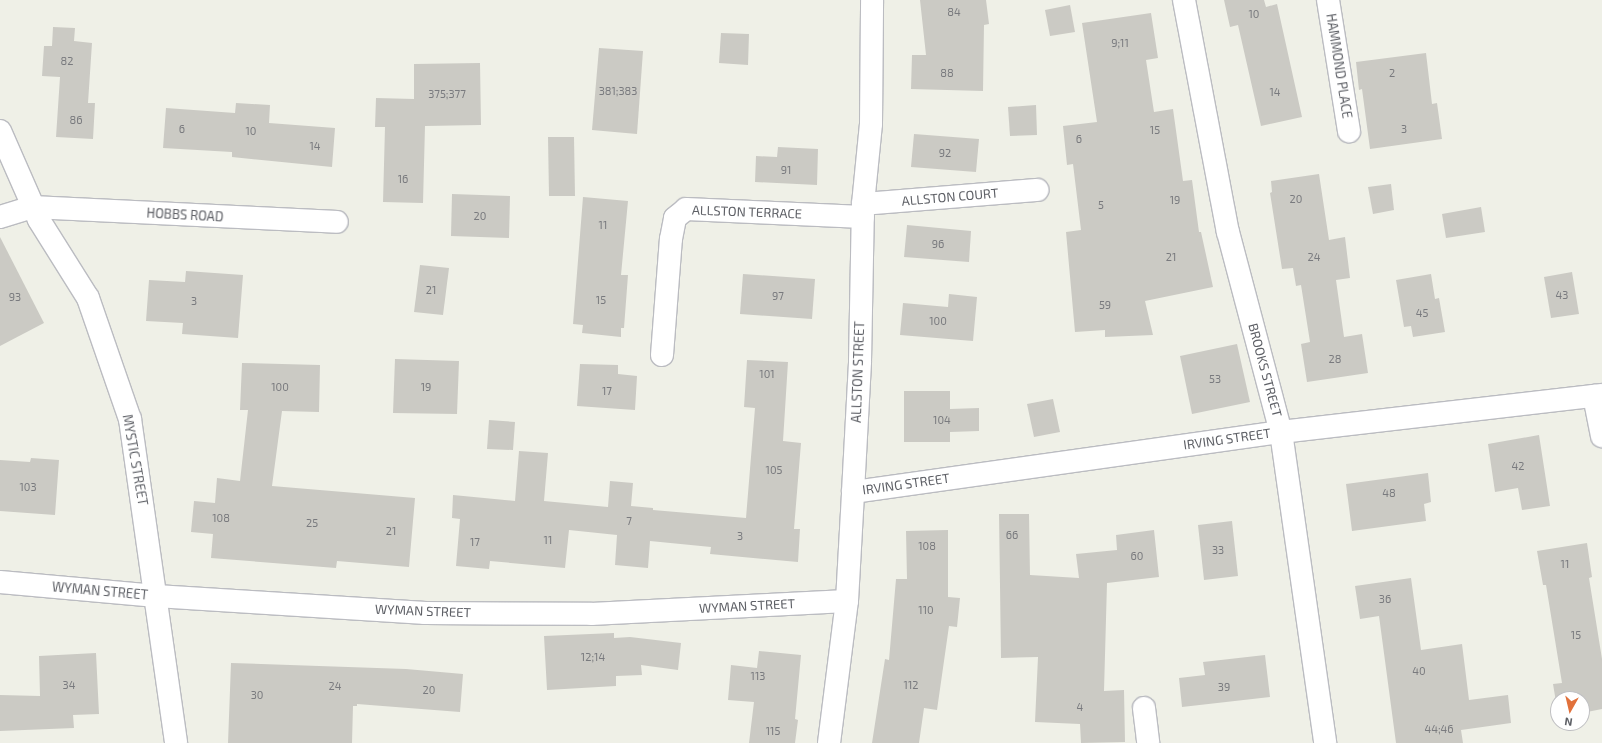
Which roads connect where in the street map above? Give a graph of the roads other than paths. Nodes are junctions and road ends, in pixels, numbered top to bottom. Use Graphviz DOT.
graph roads {
  1 [pos="872,0"];
  2 [pos="1184,0"];
  3 [pos="1328,0"];
  4 [pos="0,131"];
  5 [pos="1349,132"];
  6 [pos="1037,190"];
  7 [pos="33,207"];
  8 [pos="863,211"];
  9 [pos="0,217"];
  10 [pos="337,222"];
  11 [pos="662,355"];
  12 [pos="1598,396"];
  13 [pos="1281,432"];
  14 [pos="1602,436"];
  15 [pos="853,492"];
  16 [pos="0,582"];
  17 [pos="156,596"];
  18 [pos="847,601"];
  19 [pos="1144,708"];
  20 [pos="176,743"];
  21 [pos="829,743"];
  22 [pos="1148,743"];
  23 [pos="1325,743"];
  1 -- 8 [label="street, ALLSTON STREET"];
  2 -- 13 [label="street, BROOKS STREET"];
  3 -- 5 [label="street, HAMMOND PLACE"];
  4 -- 7 [label="street, MYSTIC STREET"];
  6 -- 8 [label="street, ALLSTON COURT"];
  7 -- 9 [label="street, HOBBS ROAD"];
  7 -- 10 [label="street, HOBBS ROAD"];
  7 -- 17 [label="street, MYSTIC STREET"];
  8 -- 11 [label="street, ALLSTON TERRACE"];
  8 -- 15 [label="street, ALLSTON STREET"];
  12 -- 13 [label="street, IRVING STREET"];
  12 -- 14 [label="street"];
  13 -- 15 [label="street, IRVING STREET"];
  13 -- 23 [label="street, BROOKS STREET"];
  15 -- 18 [label="street, ALLSTON STREET"];
  16 -- 17 [label="street, WYMAN STREET"];
  17 -- 18 [label="street, WYMAN STREET"];
  17 -- 20 [label="street, MYSTIC STREET"];
  18 -- 21 [label="street, ALLSTON STREET"];
  19 -- 22 [label="street"];
}
